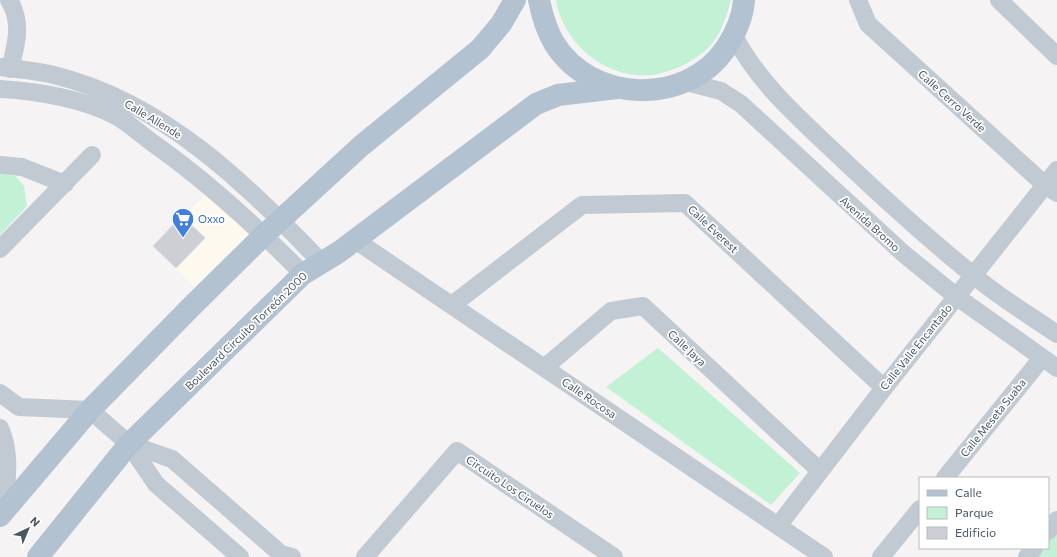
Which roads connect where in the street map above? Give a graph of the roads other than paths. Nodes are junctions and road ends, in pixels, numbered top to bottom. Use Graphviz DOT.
graph roads {
  1 [pos="9,0"];
  2 [pos="515,0"];
  3 [pos="539,0"];
  4 [pos="744,0"];
  5 [pos="858,0"];
  6 [pos="999,0"];
  7 [pos="734,36"];
  8 [pos="1056,54"];
  9 [pos="5,68"];
  10 [pos="686,82"];
  11 [pos="617,88"];
  12 [pos="0,89"];
  13 [pos="92,156"];
  14 [pos="0,165"];
  15 [pos="1057,170"];
  16 [pos="65,184"];
  17 [pos="1051,189"];
  18 [pos="281,219"];
  19 [pos="264,234"];
  20 [pos="355,240"];
  21 [pos="0,249"];
  22 [pos="322,262"];
  23 [pos="303,274"];
  24 [pos="974,276"];
  25 [pos="957,297"];
  26 [pos="452,305"];
  27 [pos="1057,334"];
  28 [pos="1042,358"];
  29 [pos="544,368"];
  30 [pos="1057,368"];
  31 [pos="884,388"];
  32 [pos="0,393"];
  33 [pos="19,407"];
  34 [pos="90,410"];
  35 [pos="0,428"];
  36 [pos="130,444"];
  37 [pos="820,471"];
  38 [pos="946,477"];
  39 [pos="919,510"];
  40 [pos="2,514"];
  41 [pos="1057,520"];
  42 [pos="778,526"];
  43 [pos="1049,530"];
  44 [pos="1033,549"];
  45 [pos="284,556"];
  46 [pos="367,556"];
  47 [pos="38,557"];
  48 [pos="240,557"];
  49 [pos="614,557"];
  50 [pos="824,557"];
  51 [pos="881,557"];
  52 [pos="1027,557"];
  1 -- 9 [label="street"];
  2 -- 18 [label="main road"];
  3 -- 11 [label="main road"];
  4 -- 7 [label="main road"];
  5 -- 17 [label="street, Calle Cerro Verde"];
  6 -- 8 [label="street"];
  7 -- 10 [label="main road"];
  7 -- 24 [label="street"];
  9 -- 18 [label="street, Calle Allende"];
  10 -- 11 [label="main road"];
  10 -- 25 [label="street, Avenida Bromo"];
  11 -- 20 [label="main road, Boulevard Circuito Torreón 2000"];
  12 -- 19 [label="street, Calle Allende"];
  13 -- 16 [label="street"];
  14 -- 16 [label="street"];
  15 -- 17 [label="street, Calle Valle Encantado"];
  16 -- 21 [label="street"];
  17 -- 24 [label="street, Calle Valle Encantado"];
  18 -- 19 [label="main road"];
  18 -- 22 [label="street, Calle Allende"];
  19 -- 23 [label="street, Calle Allende"];
  19 -- 34 [label="main road"];
  20 -- 22 [label="main road, Boulevard Circuito Torreón 2000"];
  20 -- 26 [label="street, Calle Rocosa"];
  22 -- 23 [label="main road, Boulevard Circuito Torreón 2000"];
  23 -- 36 [label="main road, Boulevard Circuito Torreón 2000"];
  24 -- 25 [label="street, Calle Valle Encantado"];
  24 -- 27 [label="street"];
  25 -- 28 [label="street, Avenida Bromo"];
  25 -- 31 [label="street, Calle Valle Encantado"];
  26 -- 29 [label="street, Calle Rocosa"];
  26 -- 31 [label="street, Calle Everest"];
  28 -- 30 [label="street, Avenida Bromo"];
  28 -- 38 [label="street, Calle Meseta Suaba"];
  29 -- 37 [label="street, Calle Jaya"];
  29 -- 42 [label="street, Calle Rocosa"];
  31 -- 37 [label="street, Calle Valle Encantado"];
  32 -- 33 [label="street"];
  33 -- 34 [label="street"];
  33 -- 35 [label="street"];
  34 -- 36 [label="street"];
  34 -- 40 [label="main road"];
  35 -- 40 [label="street"];
  36 -- 45 [label="street"];
  36 -- 47 [label="main road, Boulevard Circuito Torreón 2000"];
  36 -- 48 [label="street"];
  37 -- 42 [label="street, Calle Valle Encantado"];
  39 -- 51 [label="street"];
  41 -- 43 [label="street"];
  42 -- 50 [label="street, Calle Rocosa"];
  44 -- 52 [label="street"];
  46 -- 49 [label="street, Circuito Los Ciruelos"];
}
